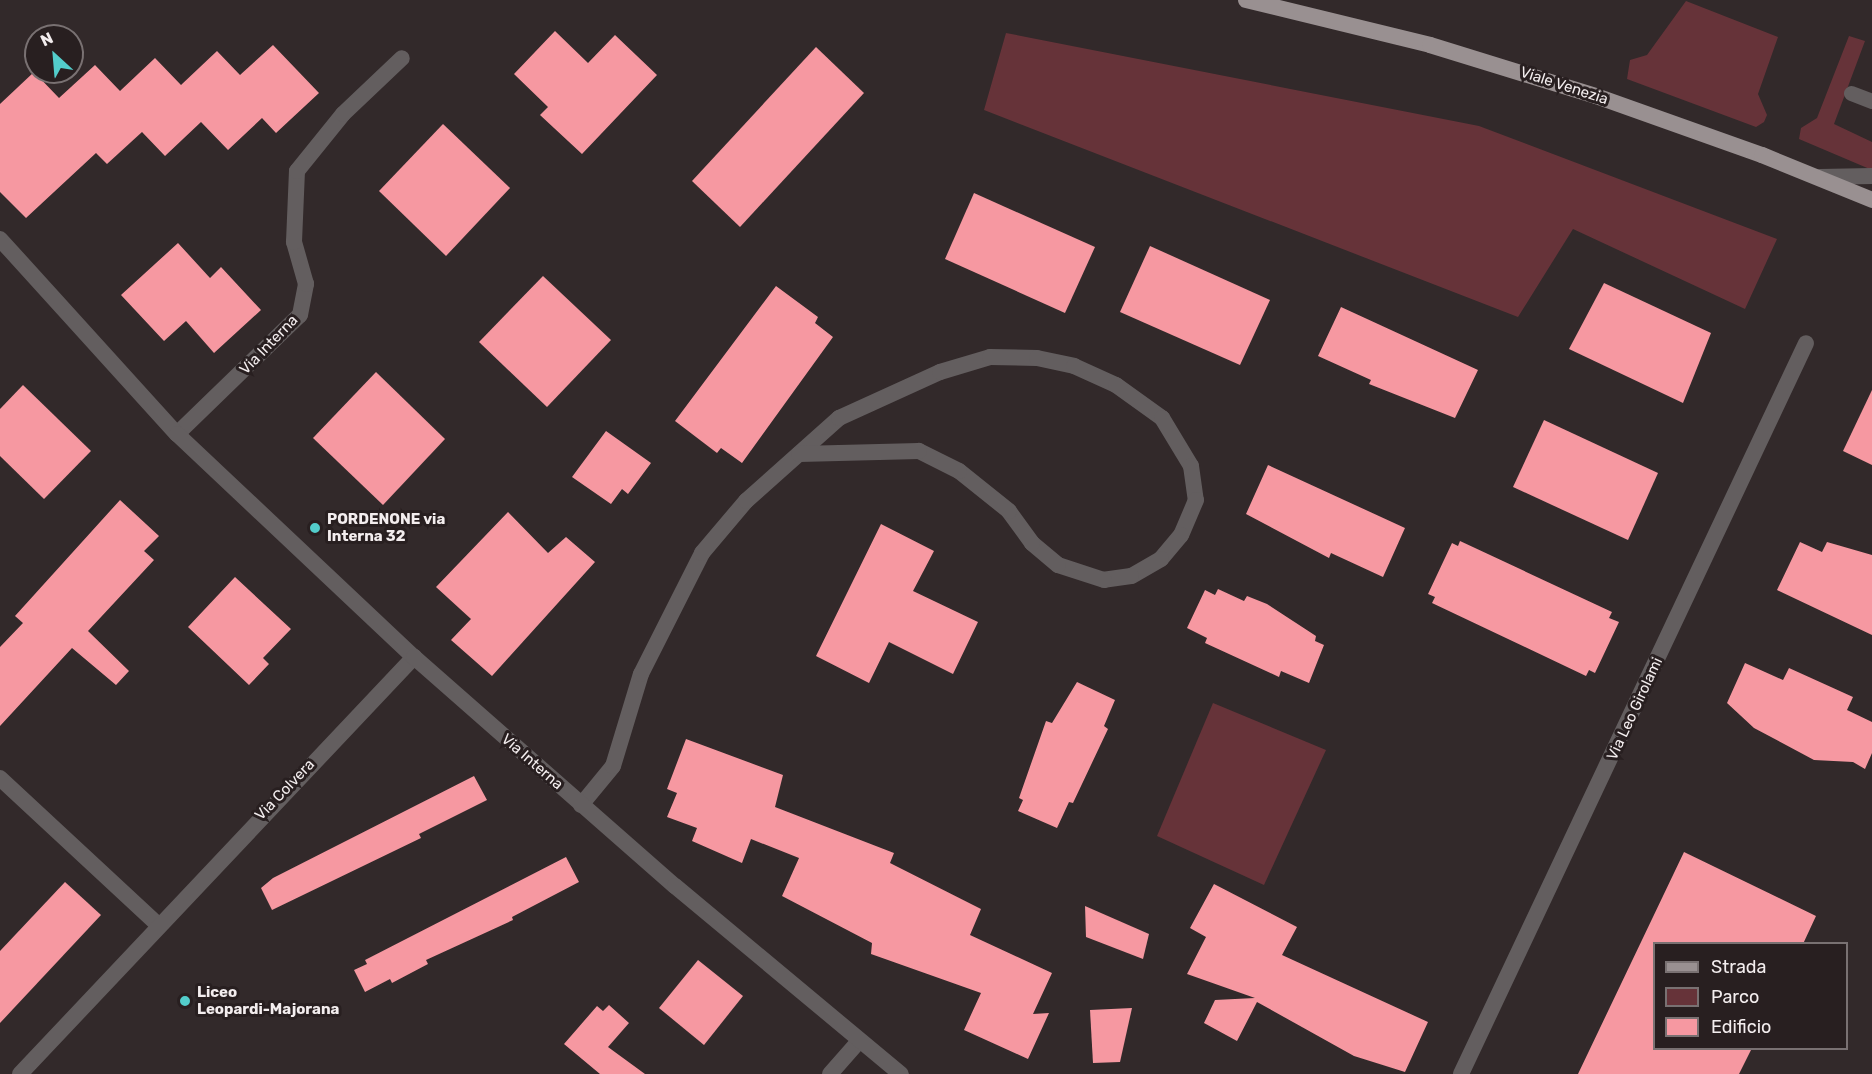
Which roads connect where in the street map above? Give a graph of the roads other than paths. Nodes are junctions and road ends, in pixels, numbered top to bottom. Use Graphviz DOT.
graph roads {
  1 [pos="1246,0"];
  2 [pos="402,58"];
  3 [pos="1851,93"];
  4 [pos="1872,101"];
  5 [pos="1872,176"];
  6 [pos="1820,177"];
  7 [pos="1872,200"];
  8 [pos="0,239"];
  9 [pos="1806,343"];
  10 [pos="177,434"];
  11 [pos="799,454"];
  12 [pos="414,657"];
  13 [pos="0,778"];
  14 [pos="581,805"];
  15 [pos="157,924"];
  16 [pos="859,1041"];
  17 [pos="20,1074"];
  18 [pos="830,1074"];
  19 [pos="901,1074"];
  20 [pos="1461,1074"];
  1 -- 6 [label="main road, Viale Venezia"];
  2 -- 10 [label="street, Via Interna"];
  3 -- 4 [label="lane"];
  5 -- 6 [label="street"];
  6 -- 7 [label="main road, Viale Venezia"];
  8 -- 10 [label="street, Via Interna"];
  9 -- 20 [label="street, Via Leo Girolami"];
  10 -- 12 [label="street, Via Interna"];
  11 -- 11 [label="street"];
  11 -- 14 [label="street"];
  12 -- 14 [label="street, Via Interna"];
  12 -- 15 [label="street, Via Colvera"];
  13 -- 15 [label="street"];
  14 -- 16 [label="street, Via Interna"];
  15 -- 17 [label="street, Via Colvera"];
  16 -- 18 [label="street"];
  16 -- 19 [label="street, Via Interna"];
}
